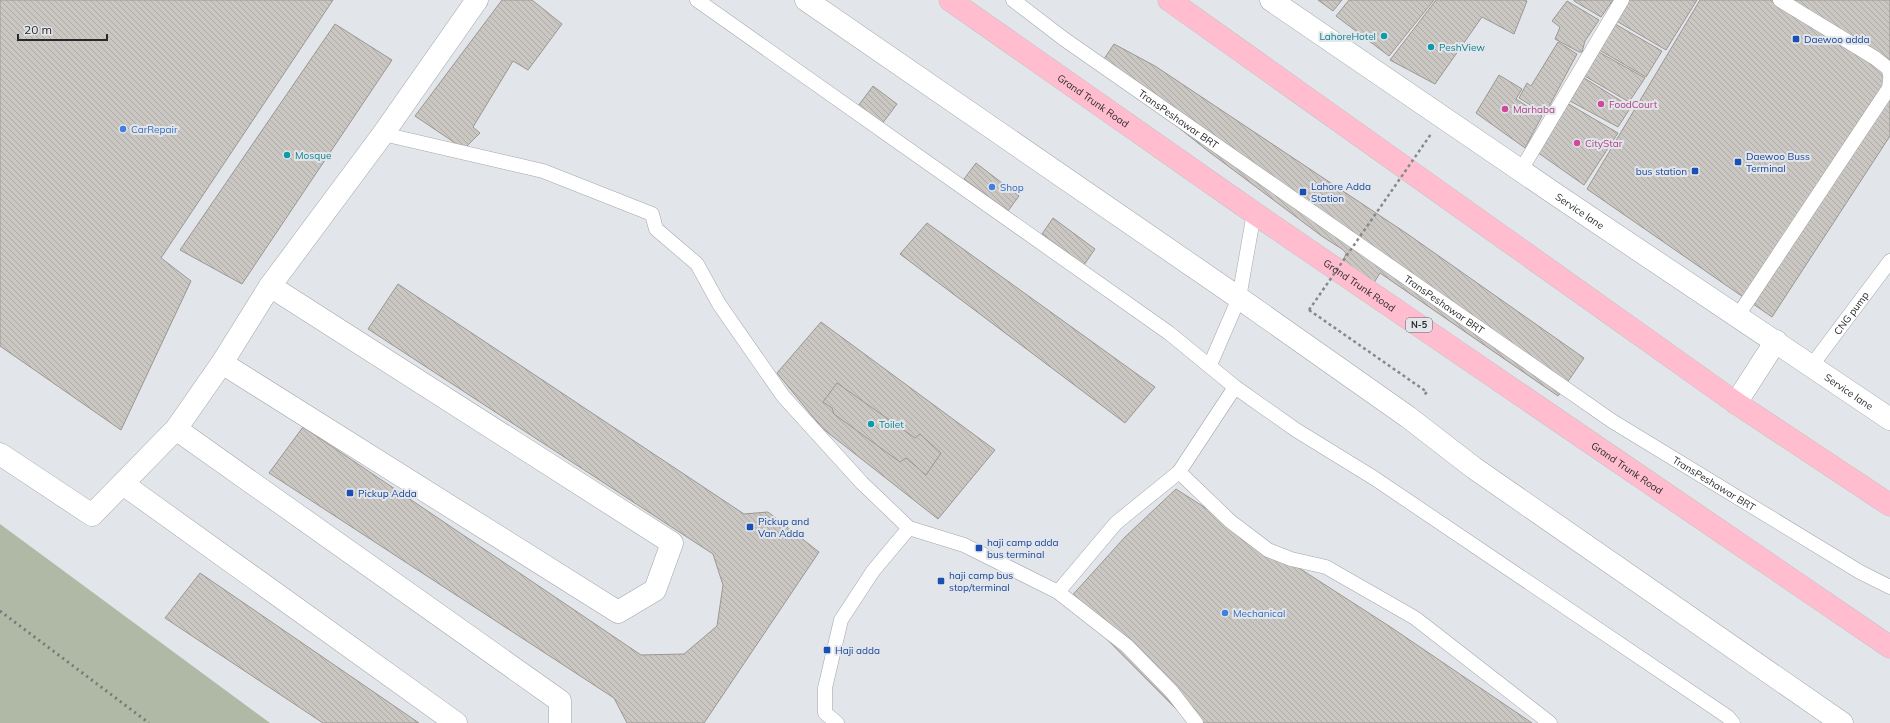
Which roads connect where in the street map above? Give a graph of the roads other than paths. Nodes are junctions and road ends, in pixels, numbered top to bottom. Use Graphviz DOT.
graph roads {
  1 [pos="477,0"];
  2 [pos="696,0"];
  3 [pos="806,0"];
  4 [pos="950,0"];
  5 [pos="1013,0"];
  6 [pos="1169,0"];
  7 [pos="1271,0"];
  8 [pos="1622,0"];
  9 [pos="1780,0"];
  10 [pos="1890,75"];
  11 [pos="1890,80"];
  12 [pos="383,134"];
  13 [pos="1521,170"];
  14 [pos="1254,213"];
  15 [pos="1890,261"];
  16 [pos="270,286"];
  17 [pos="1239,298"];
  18 [pos="1737,317"];
  19 [pos="1776,341"];
  20 [pos="222,363"];
  21 [pos="1210,365"];
  22 [pos="1812,365"];
  23 [pos="1235,387"];
  24 [pos="1736,403"];
  25 [pos="1890,419"];
  26 [pos="176,429"];
  27 [pos="0,454"];
  28 [pos="1179,472"];
  29 [pos="123,484"];
  30 [pos="1890,505"];
  31 [pos="909,528"];
  32 [pos="1890,587"];
  33 [pos="1058,592"];
  34 [pos="1890,648"];
  35 [pos="456,723"];
  36 [pos="560,723"];
  37 [pos="837,723"];
  38 [pos="1196,723"];
  39 [pos="1550,723"];
  40 [pos="1733,723"];
  41 [pos="1842,723"];
  1 -- 12 [label="street"];
  2 -- 21 [label="lane"];
  3 -- 17 [label="street"];
  4 -- 14 [label="highway, Grand Trunk Road / N-5"];
  5 -- 32 [label="lane, TransPeshawar BRT"];
  6 -- 24 [label="highway"];
  7 -- 13 [label="street, Service lane"];
  8 -- 13 [label="lane"];
  9 -- 10 [label="lane"];
  11 -- 18 [label="lane"];
  12 -- 16 [label="street"];
  12 -- 31 [label="lane"];
  13 -- 18 [label="street, Service lane"];
  14 -- 17 [label="lane"];
  14 -- 34 [label="highway, Grand Trunk Road / N-5"];
  15 -- 22 [label="lane, CNG pump"];
  16 -- 20 [label="street"];
  16 -- 20 [label="street"];
  17 -- 21 [label="lane"];
  17 -- 41 [label="street"];
  18 -- 19 [label="street, Service lane"];
  19 -- 22 [label="street, Service lane"];
  19 -- 24 [label="street"];
  20 -- 26 [label="street"];
  21 -- 23 [label="lane"];
  22 -- 25 [label="street, Service lane"];
  23 -- 28 [label="lane"];
  23 -- 40 [label="lane"];
  24 -- 30 [label="highway"];
  26 -- 29 [label="street"];
  26 -- 36 [label="street"];
  27 -- 29 [label="street"];
  28 -- 33 [label="lane"];
  28 -- 39 [label="lane"];
  29 -- 35 [label="street"];
  31 -- 33 [label="lane"];
  31 -- 37 [label="lane"];
  33 -- 38 [label="lane"];
}
